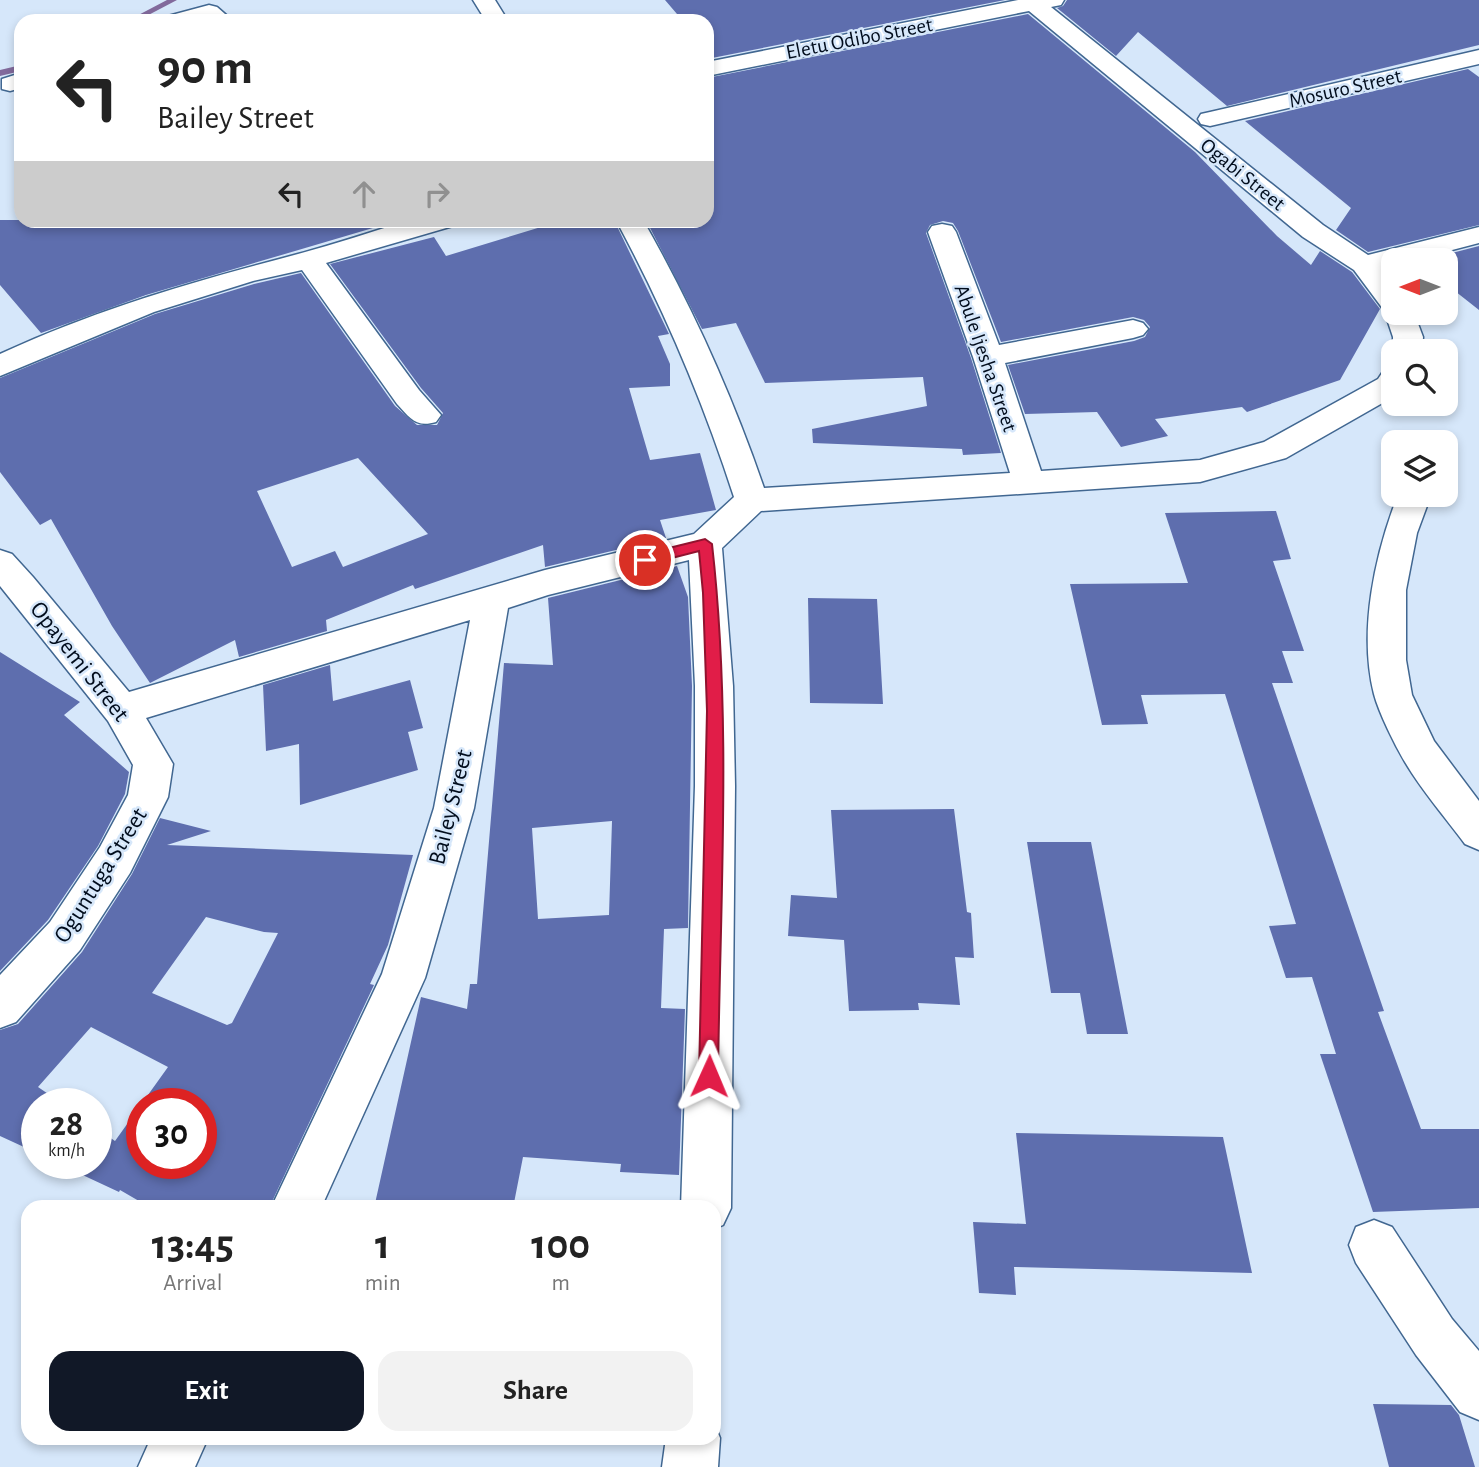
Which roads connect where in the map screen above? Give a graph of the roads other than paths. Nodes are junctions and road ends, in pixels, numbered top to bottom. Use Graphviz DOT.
graph roads {
  1 [pos="1039,1"];
  2 [pos="1479,57"];
  3 [pos="714,68"];
  4 [pos="1210,119"];
  5 [pos="387,228"];
  6 [pos="634,228"];
  7 [pos="942,232"];
  8 [pos="1479,235"];
  9 [pos="309,260"];
  10 [pos="1364,264"];
  11 [pos="1381,287"];
  12 [pos="1133,330"];
  13 [pos="988,357"];
  14 [pos="0,366"];
  15 [pos="1381,391"];
  16 [pos="425,415"];
  17 [pos="1029,484"];
  18 [pos="752,500"];
  19 [pos="1410,507"];
  20 [pos="705,544"];
  21 [pos="7,584"];
  22 [pos="492,600"];
  23 [pos="121,710"];
  24 [pos="153,764"];
  25 [pos="1479,832"];
  26 [pos="0,1007"];
  27 [pos="299,1200"];
  28 [pos="706,1200"];
  29 [pos="1374,1245"];
  30 [pos="1479,1392"];
  31 [pos="177,1445"];
  32 [pos="692,1445"];
  33 [pos="166,1467"];
  34 [pos="690,1467"];
  1 -- 3 [label="street, Eletu Odibo Street"];
  1 -- 10 [label="street, Ogabi Street"];
  2 -- 4 [label="street, Mosuro Street"];
  5 -- 9 [label="street"];
  6 -- 18 [label="street"];
  7 -- 13 [label="street, Abule Ijesha Street"];
  8 -- 10 [label="street"];
  9 -- 14 [label="street"];
  9 -- 16 [label="street"];
  10 -- 11 [label="street"];
  12 -- 13 [label="street"];
  13 -- 17 [label="street, Abule Ijesha Street"];
  15 -- 17 [label="street"];
  17 -- 18 [label="street"];
  18 -- 20 [label="street"];
  19 -- 25 [label="street"];
  20 -- 22 [label="street"];
  20 -- 28 [label="street"];
  21 -- 23 [label="street, Opayemi Street"];
  22 -- 23 [label="street"];
  22 -- 27 [label="street, Bailey Street"];
  23 -- 24 [label="street, Opayemi Street"];
  24 -- 26 [label="street, Oguntuga Street"];
  29 -- 30 [label="street"];
  31 -- 33 [label="street"];
  32 -- 34 [label="street"];
}
